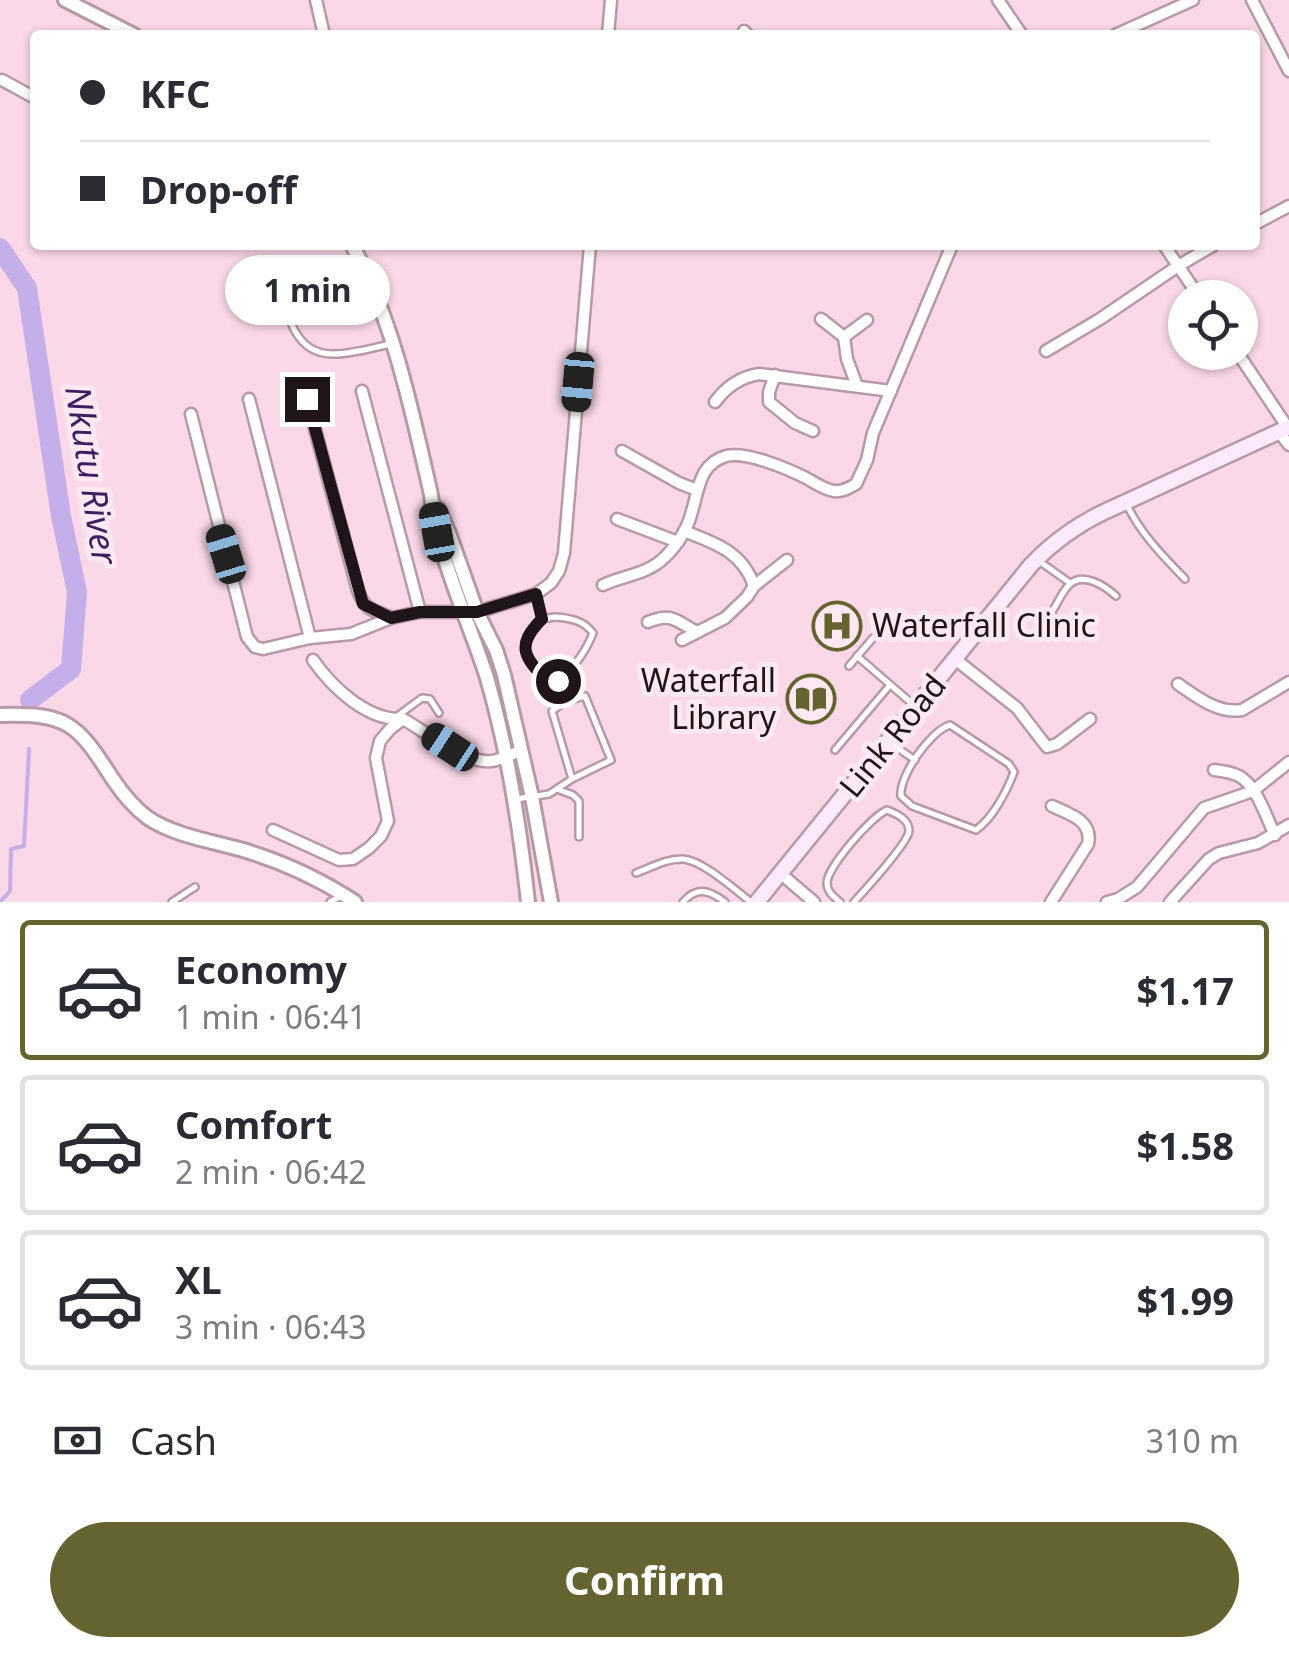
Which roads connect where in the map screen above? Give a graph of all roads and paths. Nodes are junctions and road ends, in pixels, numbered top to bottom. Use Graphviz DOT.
graph roads {
  1 [pos="65,0"];
  2 [pos="316,0"];
  3 [pos="611,0"];
  4 [pos="998,0"];
  5 [pos="1193,0"];
  6 [pos="1252,0"];
  7 [pos="124,30"];
  8 [pos="323,30"];
  9 [pos="608,30"];
  10 [pos="1019,30"];
  11 [pos="1126,30"];
  12 [pos="1289,71"];
  13 [pos="2,80"];
  14 [pos="30,95"];
  15 [pos="1289,206"];
  16 [pos="1260,221"];
  17 [pos="354,250"];
  18 [pos="590,250"];
  19 [pos="950,250"];
  20 [pos="1167,250"];
  21 [pos="1205,250"];
  22 [pos="1178,266"];
  23 [pos="278,267"];
  24 [pos="1188,280"];
  25 [pos="821,319"];
  26 [pos="866,320"];
  27 [pos="844,338"];
  28 [pos="393,344"];
  29 [pos="1046,350"];
  30 [pos="1248,370"];
  31 [pos="775,376"];
  32 [pos="857,386"];
  33 [pos="362,391"];
  34 [pos="891,391"];
  35 [pos="249,398"];
  36 [pos="307,399"];
  37 [pos="715,402"];
  38 [pos="192,414"];
  39 [pos="1285,429"];
  40 [pos="813,430"];
  41 [pos="1289,445"];
  42 [pos="622,452"];
  43 [pos="697,490"];
  44 [pos="1126,502"];
  45 [pos="616,519"];
  46 [pos="684,531"];
  47 [pos="678,542"];
  48 [pos="1037,559"];
  49 [pos="787,560"];
  50 [pos="1185,580"];
  51 [pos="1070,584"];
  52 [pos="602,585"];
  53 [pos="754,586"];
  54 [pos="536,594"];
  55 [pos="1116,596"];
  56 [pos="420,612"];
  57 [pos="470,612"];
  58 [pos="1051,613"];
  59 [pos="391,618"];
  60 [pos="542,619"];
  61 [pos="648,622"];
  62 [pos="697,632"];
  63 [pos="310,638"];
  64 [pos="873,638"];
  65 [pos="682,640"];
  66 [pos="857,656"];
  67 [pos="955,659"];
  68 [pos="313,660"];
  69 [pos="849,666"];
  70 [pos="1289,682"];
  71 [pos="890,684"];
  72 [pos="1178,684"];
  73 [pos="916,708"];
  74 [pos="439,713"];
  75 [pos="0,715"];
  76 [pos="398,719"];
  77 [pos="1090,719"];
  78 [pos="888,742"];
  79 [pos="522,750"];
  80 [pos="835,750"];
  81 [pos="505,756"];
  82 [pos="915,760"];
  83 [pos="1289,762"];
  84 [pos="1214,770"];
  85 [pos="572,778"];
  86 [pos="557,789"];
  87 [pos="1252,791"];
  88 [pos="532,796"];
  89 [pos="513,800"];
  90 [pos="1052,806"];
  91 [pos="1289,824"];
  92 [pos="273,830"];
  93 [pos="1275,835"];
  94 [pos="579,837"];
  95 [pos="636,872"];
  96 [pos="780,873"];
  97 [pos="194,886"];
  98 [pos="350,898"];
  99 [pos="838,901"];
  100 [pos="172,902"];
  101 [pos="330,902"];
  102 [pos="528,902"];
  103 [pos="551,902"];
  104 [pos="683,902"];
  105 [pos="725,902"];
  106 [pos="754,902"];
  107 [pos="814,902"];
  108 [pos="854,902"];
  109 [pos="1051,902"];
  110 [pos="1107,902"];
  111 [pos="1170,902"];
  1 -- 7 [label="street"];
  2 -- 8 [label="street"];
  3 -- 9 [label="street"];
  4 -- 10 [label="street"];
  5 -- 11 [label="street"];
  6 -- 12 [label="street"];
  13 -- 14 [label="street"];
  15 -- 16 [label="street"];
  17 -- 28 [label="street"];
  18 -- 54 [label="street"];
  19 -- 34 [label="street"];
  20 -- 22 [label="street"];
  21 -- 22 [label="street"];
  22 -- 24 [label="street"];
  22 -- 29 [label="street"];
  23 -- 28 [label="lane"];
  25 -- 27 [label="street"];
  26 -- 27 [label="street"];
  27 -- 32 [label="street"];
  28 -- 57 [label="street"];
  30 -- 39 [label="street"];
  31 -- 32 [label="street"];
  31 -- 37 [label="street"];
  31 -- 40 [label="street"];
  32 -- 34 [label="street"];
  33 -- 56 [label="street"];
  34 -- 43 [label="street"];
  35 -- 63 [label="street"];
  36 -- 59 [label="street"];
  38 -- 63 [label="street"];
  39 -- 41 [label="street"];
  39 -- 44 [label="main road, Link Road"];
  42 -- 43 [label="street"];
  43 -- 46 [label="street"];
  44 -- 48 [label="main road, Link Road"];
  44 -- 50 [label="lane"];
  45 -- 47 [label="street"];
  46 -- 47 [label="street"];
  46 -- 53 [label="street"];
  47 -- 52 [label="street"];
  48 -- 51 [label="lane"];
  48 -- 67 [label="main road, Link Road"];
  49 -- 53 [label="street"];
  51 -- 55 [label="lane"];
  51 -- 58 [label="lane"];
  53 -- 62 [label="street"];
  54 -- 57 [label="street"];
  54 -- 60 [label="lane"];
  56 -- 57 [label="street"];
  56 -- 59 [label="street"];
  57 -- 79 [label="street"];
  57 -- 81 [label="street"];
  59 -- 63 [label="street"];
  60 -- 60 [label="lane"];
  61 -- 62 [label="street"];
  62 -- 65 [label="street"];
  64 -- 66 [label="lane"];
  66 -- 69 [label="lane"];
  66 -- 71 [label="lane"];
  67 -- 73 [label="main road, Link Road"];
  67 -- 77 [label="street"];
  68 -- 76 [label="street"];
  70 -- 72 [label="street"];
  71 -- 73 [label="lane"];
  71 -- 80 [label="lane"];
  73 -- 78 [label="main road, Link Road"];
  74 -- 76 [label="lane"];
  75 -- 98 [label="street"];
  76 -- 81 [label="street"];
  76 -- 92 [label="street"];
  78 -- 82 [label="lane"];
  78 -- 96 [label="main road, Link Road"];
  79 -- 81 [label="street"];
  79 -- 88 [label="street"];
  81 -- 89 [label="street"];
  82 -- 82 [label="lane"];
  83 -- 87 [label="street"];
  84 -- 87 [label="street"];
  85 -- 85 [label="lane"];
  85 -- 86 [label="lane"];
  86 -- 88 [label="lane"];
  86 -- 94 [label="lane"];
  87 -- 93 [label="street"];
  87 -- 110 [label="street"];
  88 -- 89 [label="lane"];
  88 -- 103 [label="street"];
  89 -- 102 [label="street"];
  90 -- 109 [label="street"];
  91 -- 93 [label="street"];
  93 -- 111 [label="street"];
  95 -- 106 [label="lane"];
  96 -- 106 [label="main road, Link Road"];
  96 -- 107 [label="street"];
  97 -- 100 [label="lane"];
  98 -- 101 [label="lane"];
  99 -- 108 [label="lane"];
  104 -- 105 [label="lane"];
}
